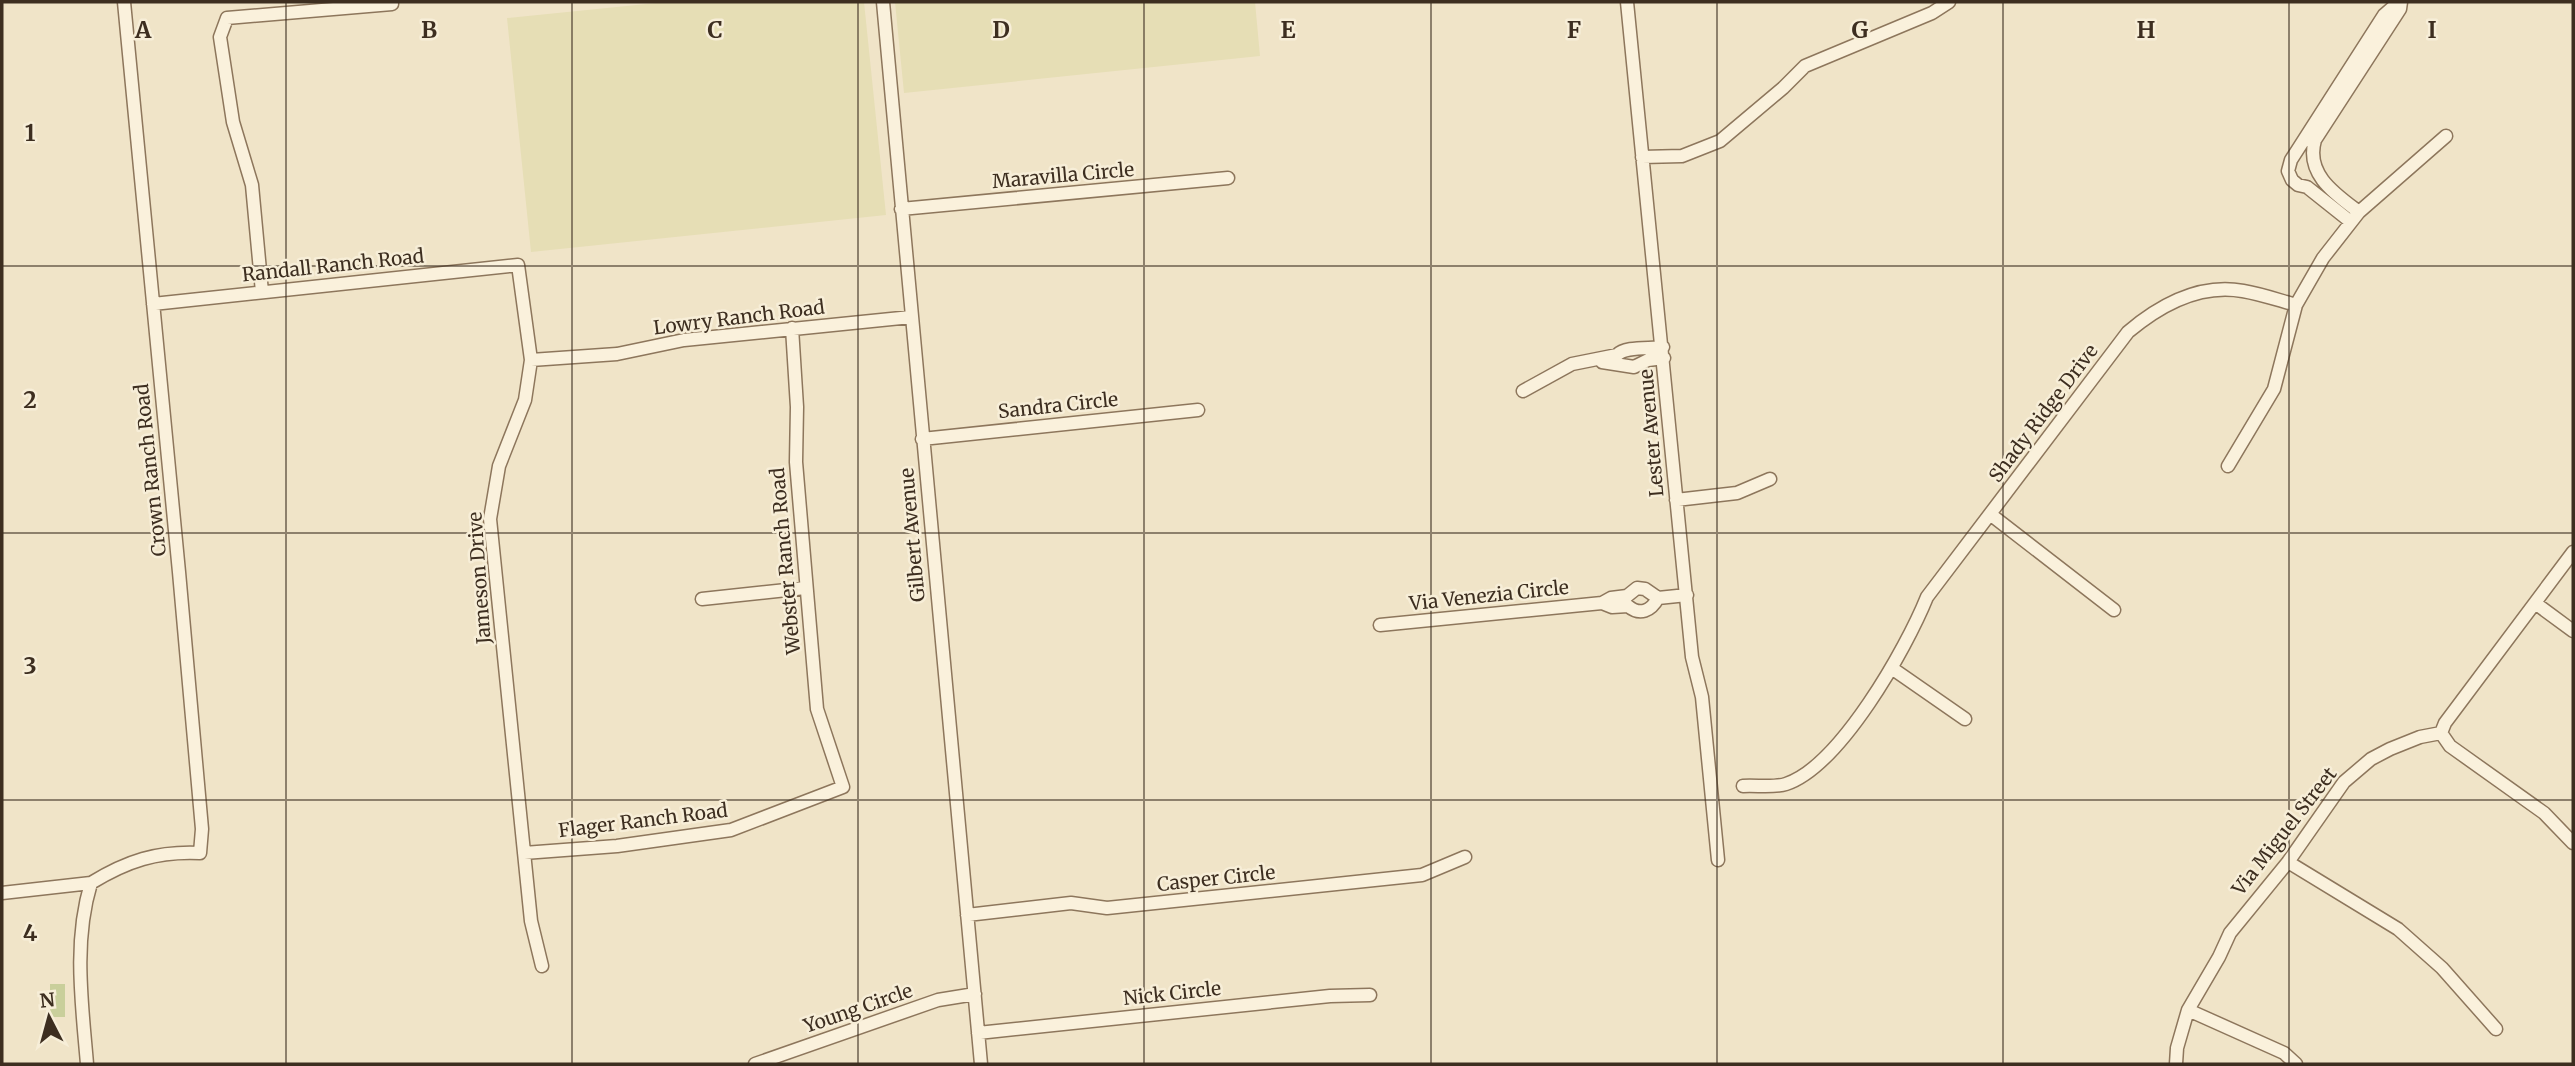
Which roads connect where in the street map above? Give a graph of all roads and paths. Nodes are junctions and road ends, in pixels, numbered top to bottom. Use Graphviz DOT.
graph roads {
  1 [pos="124,2"];
  2 [pos="883,2"];
  3 [pos="1627,2"];
  4 [pos="1949,2"];
  5 [pos="2400,2"];
  6 [pos="392,4"];
  7 [pos="2446,135"];
  8 [pos="1642,158"];
  9 [pos="1228,178"];
  10 [pos="901,209"];
  11 [pos="2355,217"];
  12 [pos="518,265"];
  13 [pos="262,292"];
  14 [pos="153,304"];
  15 [pos="2296,305"];
  16 [pos="911,317"];
  17 [pos="792,328"];
  18 [pos="1663,353"];
  19 [pos="531,360"];
  20 [pos="1595,360"];
  21 [pos="1523,391"];
  22 [pos="1198,410"];
  23 [pos="922,439"];
  24 [pos="2228,466"];
  25 [pos="1770,479"];
  26 [pos="1676,500"];
  27 [pos="1990,514"];
  28 [pos="2573,552"];
  29 [pos="806,587"];
  30 [pos="1687,595"];
  31 [pos="1658,598"];
  32 [pos="702,599"];
  33 [pos="1602,603"];
  34 [pos="2535,603"];
  35 [pos="2114,610"];
  36 [pos="1380,625"];
  37 [pos="2573,632"];
  38 [pos="1893,669"];
  39 [pos="1965,719"];
  40 [pos="2441,733"];
  41 [pos="1743,786"];
  42 [pos="843,787"];
  43 [pos="2573,842"];
  44 [pos="524,853"];
  45 [pos="1465,857"];
  46 [pos="1718,860"];
  47 [pos="2288,862"];
  48 [pos="91,883"];
  49 [pos="2,892"];
  50 [pos="967,915"];
  51 [pos="542,966"];
  52 [pos="975,994"];
  53 [pos="1370,995"];
  54 [pos="2188,1010"];
  55 [pos="2496,1029"];
  56 [pos="978,1033"];
  57 [pos="88,1064"];
  58 [pos="755,1064"];
  59 [pos="981,1064"];
  60 [pos="2176,1064"];
  61 [pos="2296,1064"];
  1 -- 14 [label="street, Crown Ranch Road"];
  2 -- 10 [label="street, Gilbert Avenue"];
  3 -- 8 [label="street, Lester Avenue"];
  4 -- 8 [label="street"];
  5 -- 11 [label="street"];
  5 -- 11 [label="street"];
  6 -- 13 [label="street"];
  7 -- 11 [label="street"];
  8 -- 18 [label="street, Lester Avenue"];
  9 -- 10 [label="street, Maravilla Circle"];
  10 -- 16 [label="street, Gilbert Avenue"];
  11 -- 15 [label="street"];
  12 -- 13 [label="street, Randall Ranch Road"];
  12 -- 19 [label="street, Jameson Drive"];
  13 -- 14 [label="street, Randall Ranch Road"];
  14 -- 48 [label="street, Crown Ranch Road"];
  15 -- 24 [label="street"];
  15 -- 27 [label="street, Shady Ridge Drive"];
  16 -- 17 [label="street, Lowry Ranch Road"];
  16 -- 23 [label="street, Gilbert Avenue"];
  17 -- 19 [label="street, Lowry Ranch Road"];
  17 -- 29 [label="street, Webster Ranch Road"];
  18 -- 20 [label="street"];
  18 -- 20 [label="street"];
  18 -- 26 [label="street, Lester Avenue"];
  19 -- 44 [label="street, Jameson Drive"];
  20 -- 21 [label="street"];
  22 -- 23 [label="street, Sandra Circle"];
  23 -- 50 [label="street, Gilbert Avenue"];
  25 -- 26 [label="street"];
  26 -- 30 [label="street, Lester Avenue"];
  27 -- 35 [label="street"];
  27 -- 38 [label="street, Shady Ridge Drive"];
  28 -- 34 [label="street"];
  29 -- 32 [label="street"];
  29 -- 42 [label="street, Webster Ranch Road"];
  30 -- 31 [label="street, Via Venezia Circle"];
  30 -- 46 [label="street, Lester Avenue"];
  31 -- 33 [label="street, Via Venezia Circle"];
  31 -- 33 [label="street, Via Venezia Circle"];
  33 -- 36 [label="street, Via Venezia Circle"];
  34 -- 37 [label="street"];
  34 -- 40 [label="street"];
  38 -- 39 [label="street"];
  38 -- 41 [label="street, Shady Ridge Drive"];
  40 -- 43 [label="street"];
  40 -- 47 [label="street, Via Miguel Street"];
  42 -- 44 [label="street, Flager Ranch Road"];
  44 -- 51 [label="street, Jameson Drive"];
  45 -- 50 [label="street, Casper Circle"];
  47 -- 54 [label="street, Via Miguel Street"];
  47 -- 55 [label="street"];
  48 -- 49 [label="street"];
  48 -- 57 [label="street"];
  50 -- 52 [label="street, Gilbert Avenue"];
  52 -- 56 [label="street, Gilbert Avenue"];
  52 -- 58 [label="street, Young Circle"];
  53 -- 56 [label="street, Nick Circle"];
  54 -- 60 [label="street, Via Miguel Street"];
  54 -- 61 [label="street"];
  56 -- 59 [label="street, Gilbert Avenue"];
}
